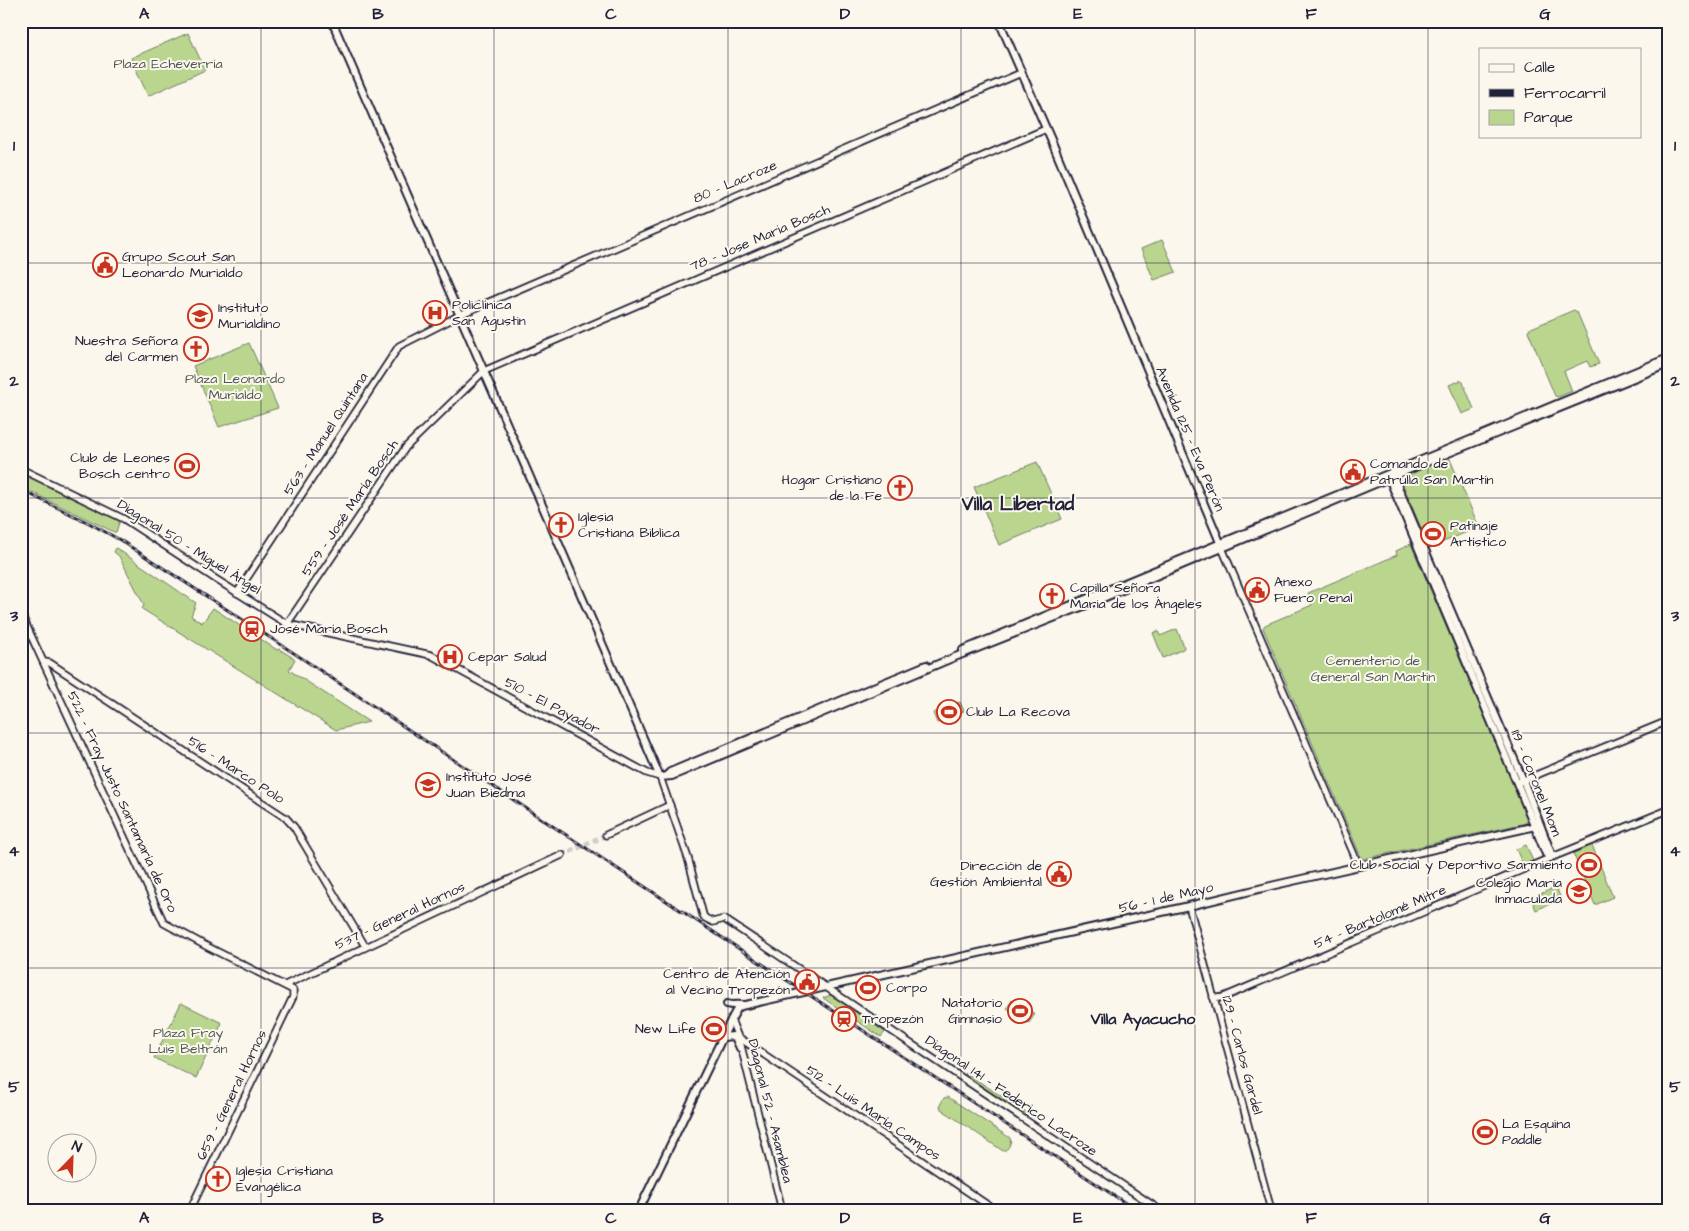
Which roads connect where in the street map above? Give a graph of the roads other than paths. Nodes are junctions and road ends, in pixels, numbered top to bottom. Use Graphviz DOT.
graph roads {
  1 [pos="332,21"];
  2 [pos="999,21"];
  3 [pos="1021,73"];
  4 [pos="1046,129"];
  5 [pos="459,314"];
  6 [pos="1668,358"];
  7 [pos="1668,364"];
  8 [pos="484,370"];
  9 [pos="21,470"];
  10 [pos="1389,477"];
  11 [pos="1221,546"];
  12 [pos="237,593"];
  13 [pos="21,614"];
  14 [pos="287,624"];
  15 [pos="44,662"];
  16 [pos="1668,721"];
  17 [pos="663,776"];
  18 [pos="1520,781"];
  19 [pos="670,805"];
  20 [pos="1668,810"];
  21 [pos="1537,825"];
  22 [pos="606,835"];
  23 [pos="562,855"];
  24 [pos="1550,858"];
  25 [pos="1359,866"];
  26 [pos="1189,906"];
  27 [pos="365,946"];
  28 [pos="285,985"];
  29 [pos="825,987"];
  30 [pos="294,990"];
  31 [pos="1213,997"];
  32 [pos="727,1004"];
  33 [pos="744,1005"];
  34 [pos="731,1020"];
  35 [pos="738,1037"];
  36 [pos="723,1038"];
  37 [pos="740,1048"];
  38 [pos="1270,1208"];
  39 [pos="190,1210"];
  40 [pos="639,1210"];
  41 [pos="782,1210"];
  42 [pos="995,1210"];
  43 [pos="1160,1210"];
  1 -- 5 [label="main road"];
  2 -- 3 [label="main road, Avenida 125 - Eva Perón"];
  3 -- 4 [label="main road, Avenida 125 - Eva Perón"];
  3 -- 5 [label="street, 80 - Lacroze"];
  4 -- 8 [label="street, 78 - Jose Maria Bosch"];
  4 -- 11 [label="main road, Avenida 125 - Eva Perón"];
  5 -- 8 [label="main road"];
  5 -- 12 [label="street, 563 - Manuel Quintana"];
  6 -- 11 [label="main road"];
  7 -- 10 [label="main road"];
  8 -- 14 [label="street, 559 - José María Bosch"];
  8 -- 17 [label="main road"];
  9 -- 12 [label="street, Diagonal 50 - Miguel Ángel"];
  10 -- 11 [label="main road"];
  10 -- 18 [label="main road, 119 - Coronel Mom"];
  11 -- 17 [label="main road"];
  11 -- 25 [label="street, Avenida 125 - Eva Perón"];
  12 -- 14 [label="street, Diagonal 50 - Miguel Ángel"];
  13 -- 15 [label="street, 522 - Fray Justo Santamaría de Oro"];
  14 -- 17 [label="street, 510 - El Payador"];
  15 -- 27 [label="street, 516 - Marco Polo"];
  15 -- 28 [label="street, 522 - Fray Justo Santamaría de Oro"];
  16 -- 18 [label="street"];
  17 -- 19 [label="street"];
  18 -- 21 [label="main road, 119 - Coronel Mom"];
  19 -- 22 [label="street"];
  19 -- 29 [label="street, Diagonal 141 - Federico Lacroze"];
  20 -- 24 [label="street, 54 - Bartolomé Mitre"];
  21 -- 24 [label="main road, 119 - Coronel Mom"];
  21 -- 25 [label="main road, 56 - 1 de Mayo"];
  23 -- 27 [label="street, 537 - General Hornos"];
  24 -- 31 [label="street, 54 - Bartolomé Mitre"];
  25 -- 26 [label="main road, 56 - 1 de Mayo"];
  26 -- 29 [label="main road, 56 - 1 de Mayo"];
  26 -- 31 [label="street, 129 - Carlos Gardel"];
  27 -- 28 [label="street, 537 - General Hornos"];
  28 -- 30 [label="street, 522 - Fray Justo Santamaría de Oro"];
  29 -- 33 [label="main road, 56 - 1 de Mayo"];
  29 -- 43 [label="street, Diagonal 141 - Federico Lacroze"];
  30 -- 39 [label="street, 659 - General Hornos"];
  31 -- 38 [label="street, 129 - Carlos Gardel"];
  32 -- 33 [label="main road, 56 - 1 de Mayo"];
  33 -- 34 [label="main road"];
  34 -- 35 [label="street, Diagonal 52 - Asamblea"];
  34 -- 36 [label="main road"];
  35 -- 37 [label="street, Diagonal 52 - Asamblea"];
  35 -- 42 [label="street, 512 - Luis María Campos"];
  36 -- 37 [label="main road"];
  36 -- 40 [label="main road"];
  37 -- 41 [label="street, Diagonal 52 - Asamblea"];
}
